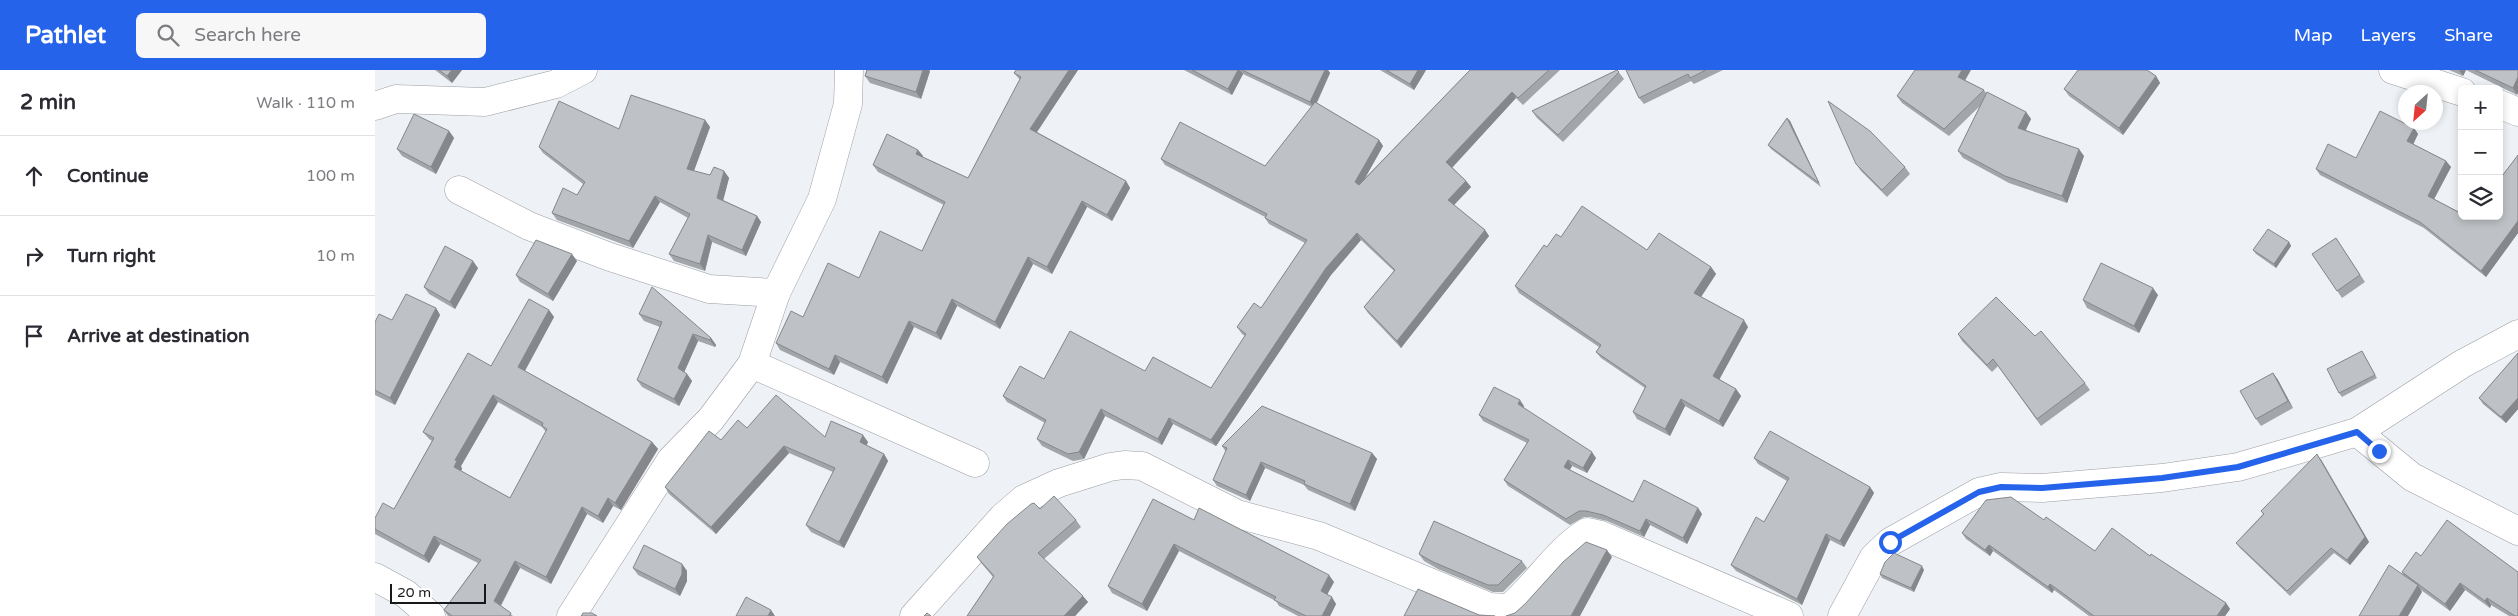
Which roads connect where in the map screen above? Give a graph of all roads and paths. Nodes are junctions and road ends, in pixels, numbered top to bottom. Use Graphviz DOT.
graph roads {
  1 [pos="583,70"];
  2 [pos="849,70"];
  3 [pos="2393,70"];
  4 [pos="2458,91"];
  5 [pos="375,106"];
  6 [pos="2503,106"];
  7 [pos="2518,112"];
  8 [pos="459,190"];
  9 [pos="775,293"];
  10 [pos="2518,334"];
  11 [pos="752,364"];
  12 [pos="2357,432"];
  13 [pos="975,463"];
  14 [pos="2518,531"];
  15 [pos="375,577"];
  16 [pos="431,616"];
  17 [pos="571,616"];
  18 [pos="914,616"];
  19 [pos="1789,616"];
  20 [pos="1842,616"];
  1 -- 5 [label="street"];
  2 -- 9 [label="street"];
  3 -- 4 [label="street"];
  6 -- 7 [label="street"];
  8 -- 9 [label="street"];
  9 -- 11 [label="street"];
  10 -- 12 [label="street"];
  11 -- 13 [label="street"];
  11 -- 17 [label="street"];
  12 -- 14 [label="street"];
  12 -- 20 [label="street"];
  15 -- 16 [label="street"];
  18 -- 19 [label="street"];
}
